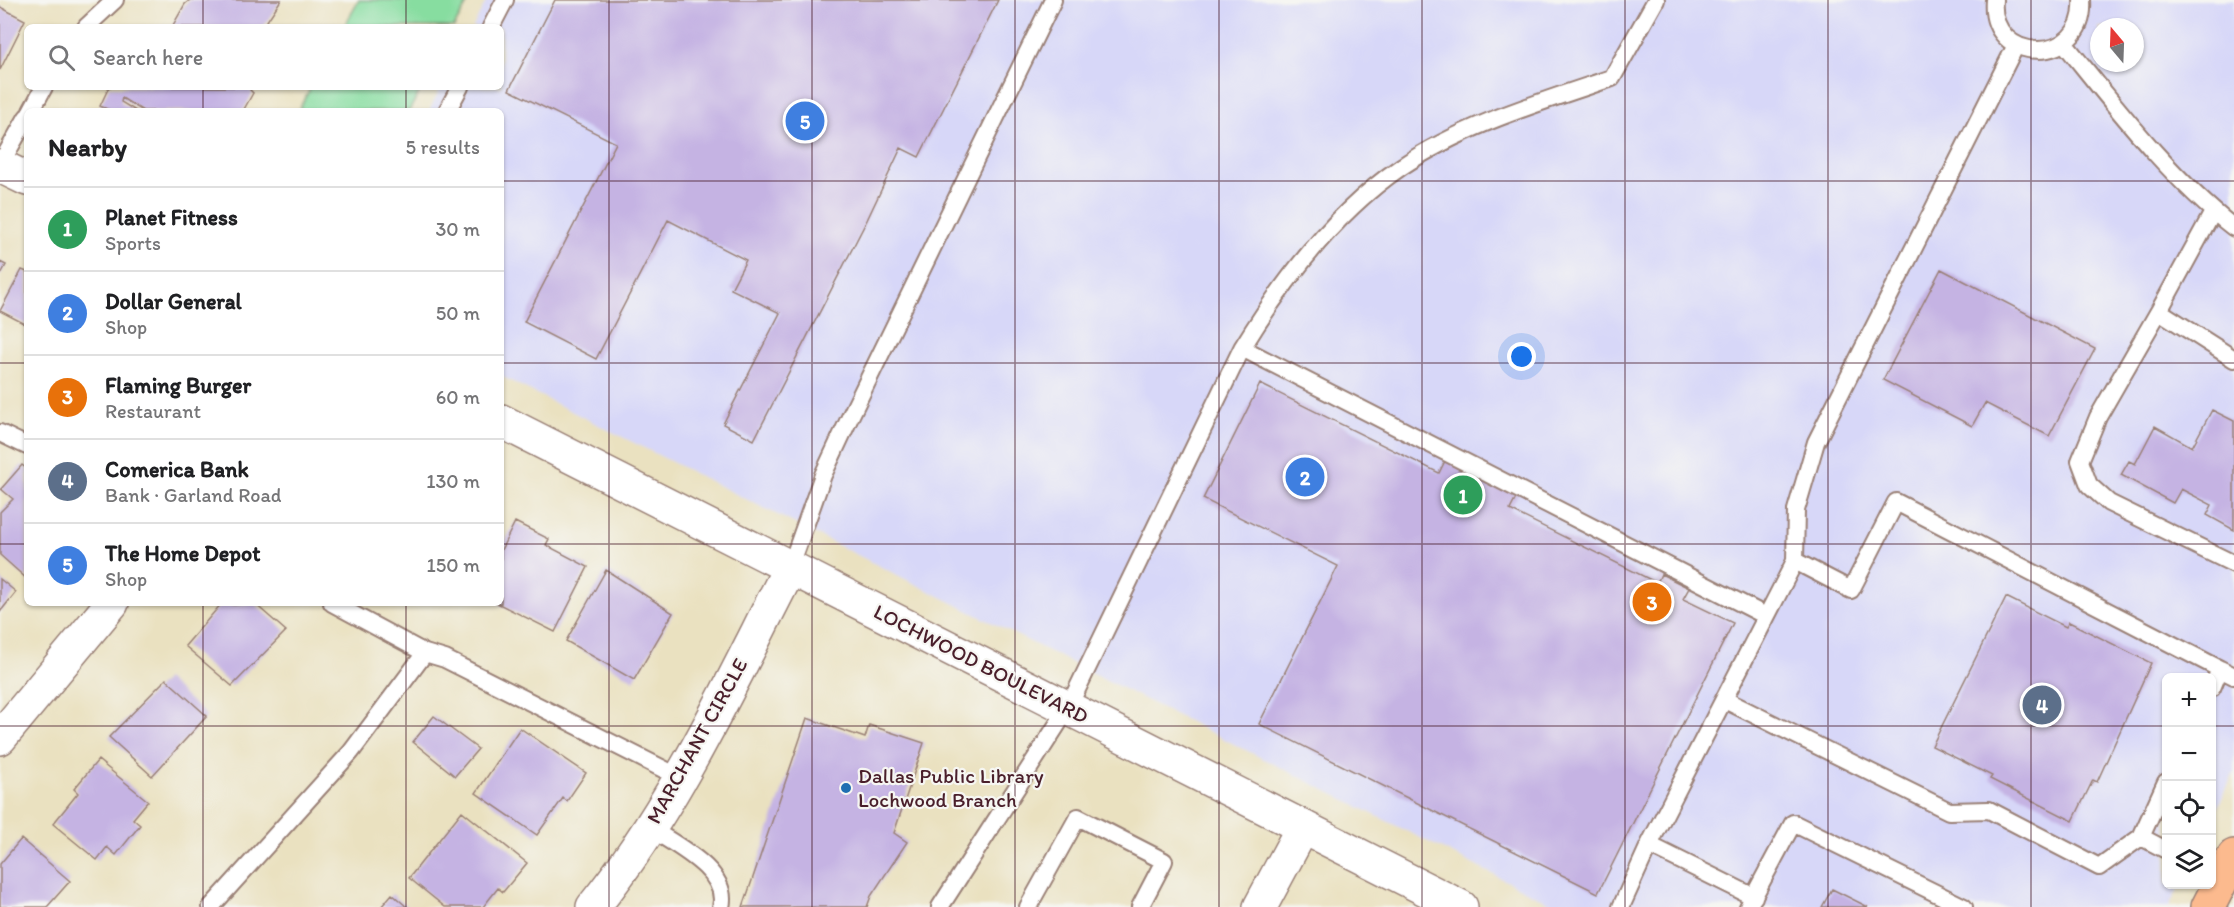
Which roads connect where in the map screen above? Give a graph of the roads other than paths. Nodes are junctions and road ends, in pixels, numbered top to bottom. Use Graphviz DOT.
graph roads {
  1 [pos="115,0"];
  2 [pos="505,0"];
  3 [pos="1053,0"];
  4 [pos="1656,0"];
  5 [pos="1994,0"];
  6 [pos="2082,0"];
  7 [pos="89,24"];
  8 [pos="493,24"];
  9 [pos="2064,43"];
  10 [pos="2016,45"];
  11 [pos="42,90"];
  12 [pos="458,90"];
  13 [pos="32,108"];
  14 [pos="449,108"];
  15 [pos="24,122"];
  16 [pos="0,165"];
  17 [pos="24,177"];
  18 [pos="2213,212"];
  19 [pos="2234,228"];
  20 [pos="2159,311"];
  21 [pos="1242,348"];
  22 [pos="2234,359"];
  23 [pos="504,423"];
  24 [pos="0,433"];
  25 [pos="24,445"];
  26 [pos="1795,561"];
  27 [pos="2234,564"];
  28 [pos="790,568"];
  29 [pos="110,606"];
  30 [pos="338,606"];
  31 [pos="1766,616"];
  32 [pos="425,653"];
  33 [pos="2227,673"];
  34 [pos="2216,683"];
  35 [pos="1725,700"];
  36 [pos="1068,708"];
  37 [pos="0,738"];
  38 [pos="681,778"];
  39 [pos="2162,790"];
  40 [pos="1304,827"];
  41 [pos="650,828"];
  42 [pos="2140,837"];
  43 [pos="1649,845"];
  44 [pos="2162,848"];
  45 [pos="1751,902"];
  46 [pos="211,907"];
  47 [pos="593,907"];
  48 [pos="721,907"];
  49 [pos="939,907"];
  50 [pos="1028,907"];
  51 [pos="1140,907"];
  52 [pos="1260,907"];
  53 [pos="1461,907"];
  54 [pos="1621,907"];
  55 [pos="1964,907"];
  1 -- 7 [label="lane"];
  2 -- 8 [label="lane"];
  3 -- 28 [label="lane"];
  4 -- 21 [label="lane"];
  5 -- 10 [label="lane"];
  6 -- 9 [label="lane"];
  9 -- 10 [label="lane"];
  9 -- 18 [label="lane"];
  10 -- 26 [label="lane"];
  11 -- 13 [label="lane"];
  12 -- 14 [label="lane"];
  15 -- 16 [label="lane"];
  16 -- 17 [label="street"];
  18 -- 19 [label="lane"];
  18 -- 20 [label="lane"];
  20 -- 22 [label="lane"];
  20 -- 27 [label="lane"];
  21 -- 31 [label="lane"];
  21 -- 36 [label="lane"];
  23 -- 28 [label="street, LOCHWOOD BOULEVARD"];
  24 -- 25 [label="lane"];
  26 -- 31 [label="lane"];
  26 -- 33 [label="lane"];
  28 -- 36 [label="street, LOCHWOOD BOULEVARD"];
  28 -- 38 [label="street, MARCHANT CIRCLE"];
  29 -- 37 [label="street"];
  30 -- 32 [label="lane"];
  31 -- 35 [label="lane"];
  32 -- 38 [label="lane"];
  32 -- 46 [label="lane"];
  33 -- 34 [label="lane"];
  35 -- 42 [label="lane"];
  35 -- 43 [label="lane"];
  36 -- 40 [label="street, LOCHWOOD BOULEVARD"];
  36 -- 49 [label="lane"];
  38 -- 41 [label="street, MARCHANT CIRCLE"];
  39 -- 42 [label="lane"];
  40 -- 52 [label="street"];
  40 -- 53 [label="street, LOCHWOOD BOULEVARD"];
  41 -- 47 [label="street, MARCHANT CIRCLE"];
  41 -- 48 [label="lane"];
  42 -- 44 [label="lane"];
  43 -- 45 [label="lane"];
  43 -- 54 [label="lane"];
  45 -- 55 [label="lane"];
  50 -- 51 [label="lane"];
}
